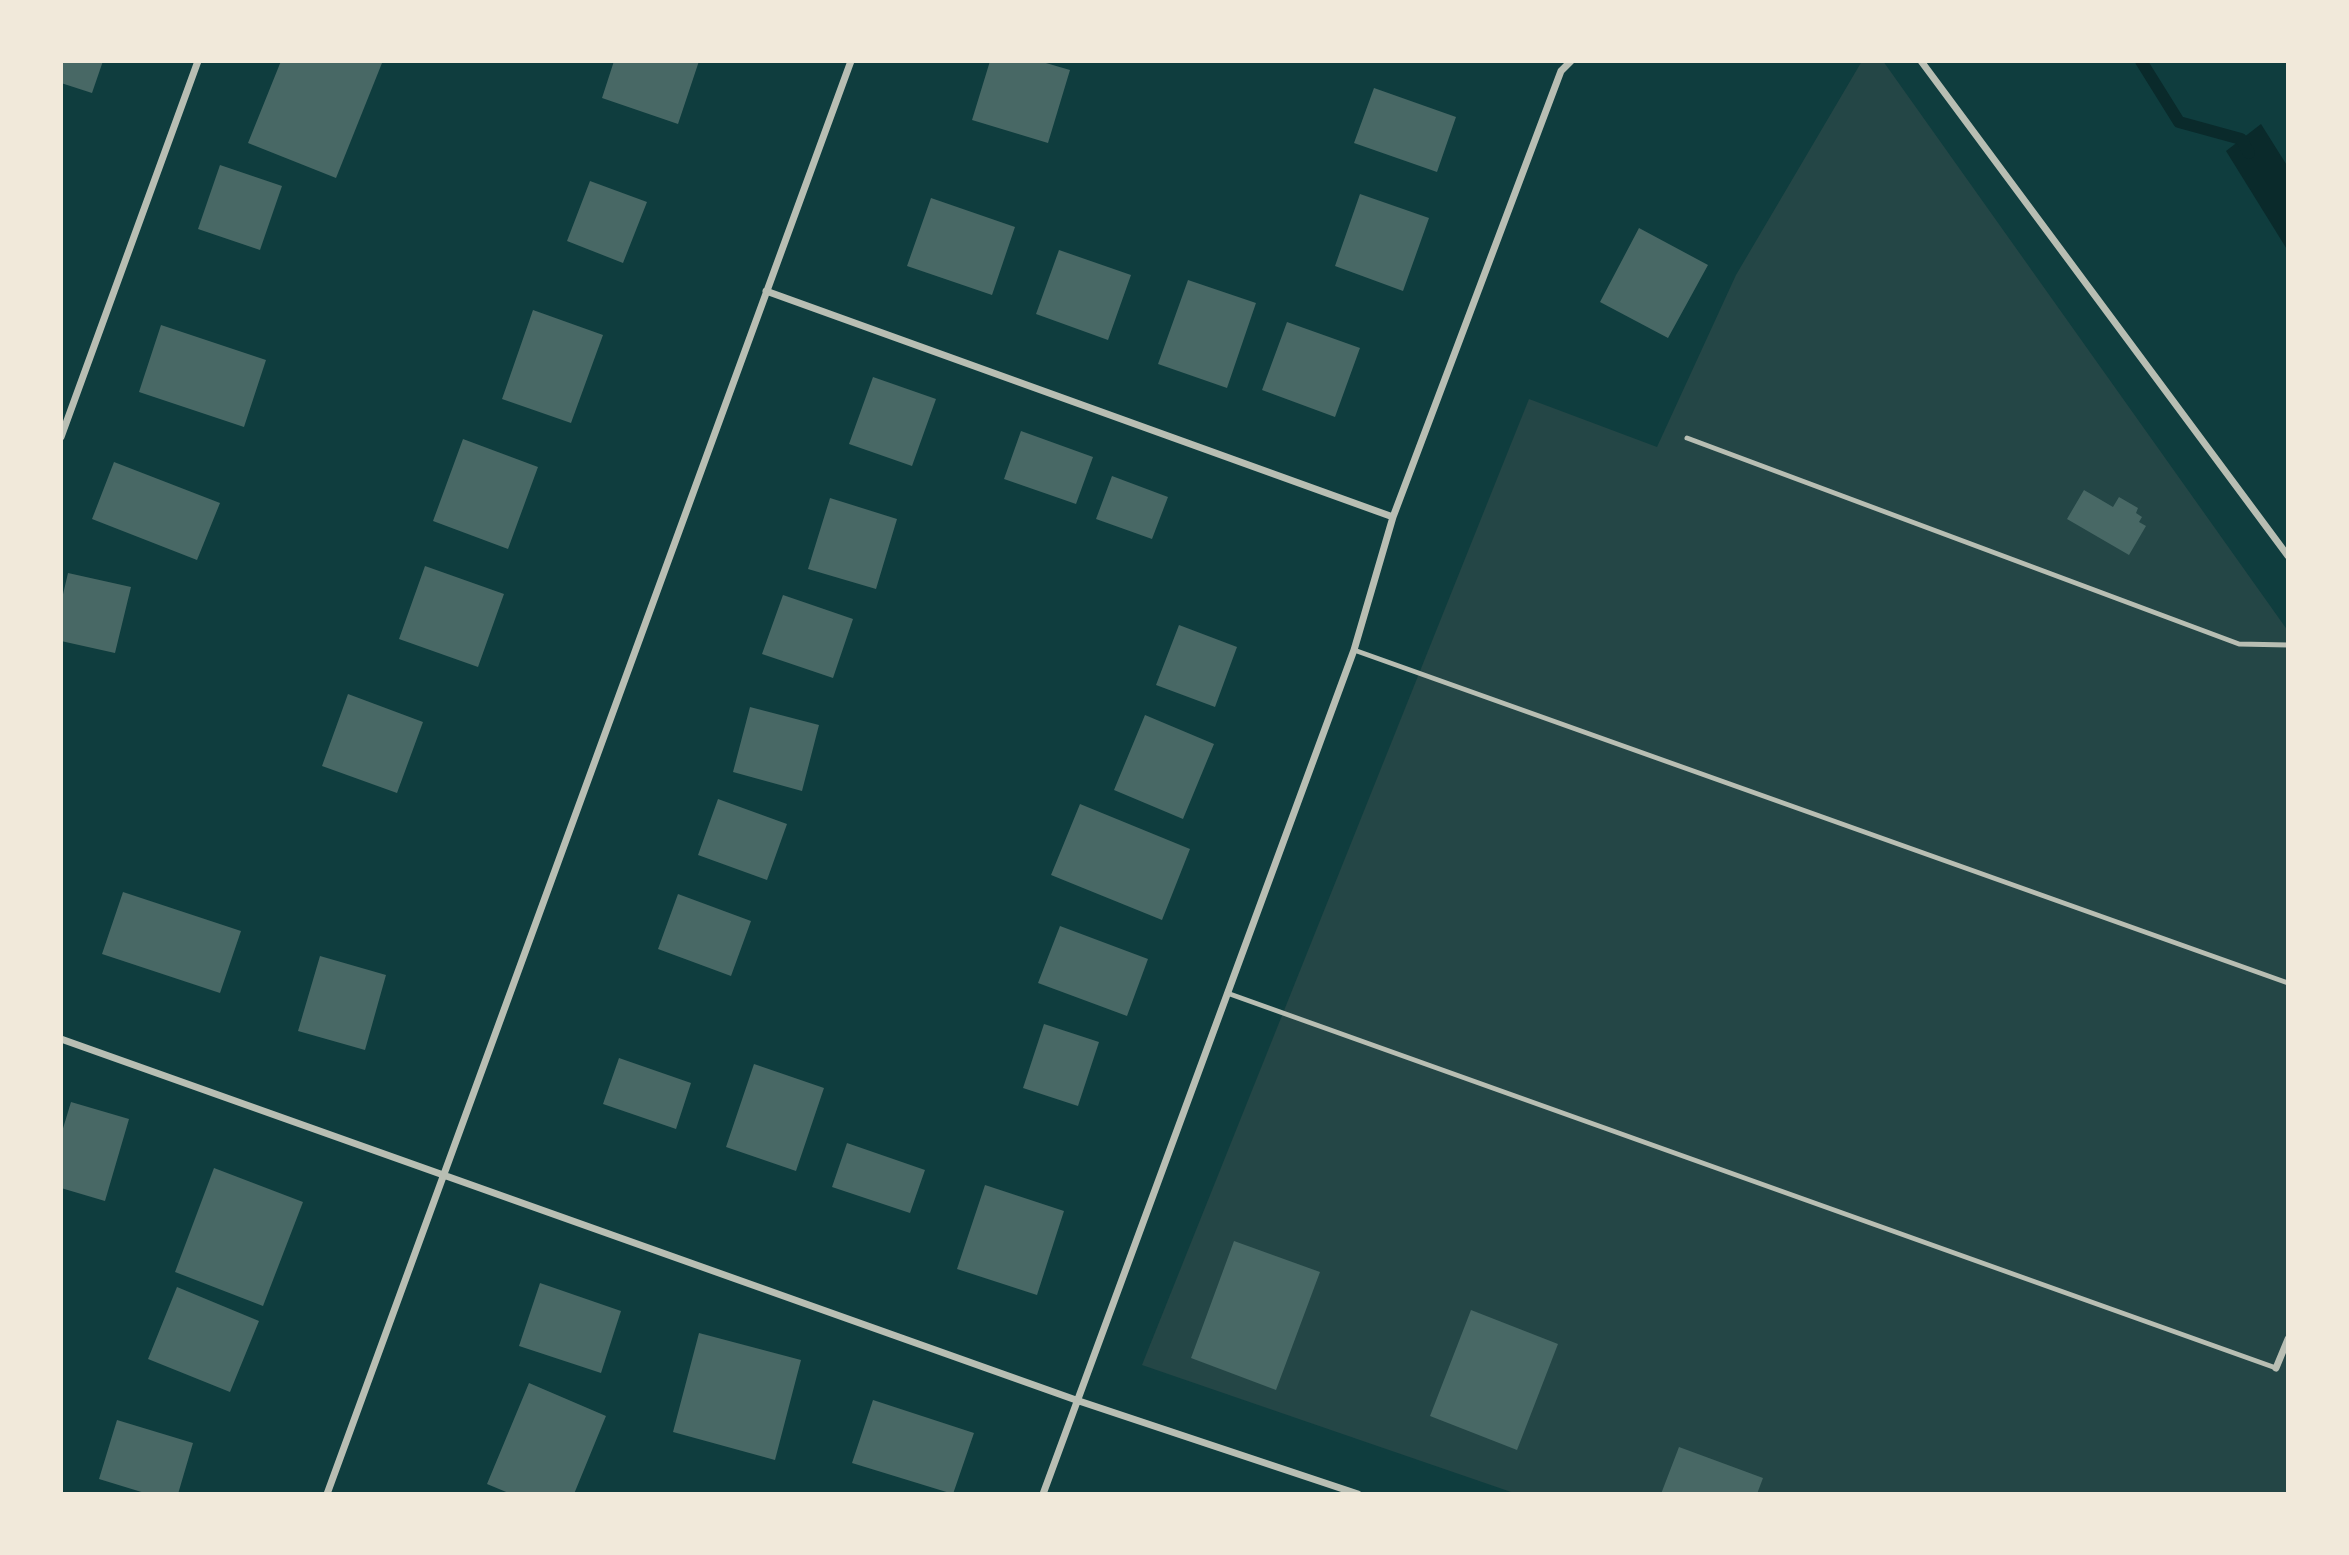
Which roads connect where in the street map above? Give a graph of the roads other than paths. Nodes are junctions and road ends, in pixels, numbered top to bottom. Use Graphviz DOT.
graph roads {
  1 [pos="198,61"];
  2 [pos="851,61"];
  3 [pos="1571,61"];
  4 [pos="1921,61"];
  5 [pos="766,291"];
  6 [pos="61,436"];
  7 [pos="1687,438"];
  8 [pos="1393,517"];
  9 [pos="2288,556"];
  10 [pos="2288,645"];
  11 [pos="1354,650"];
  12 [pos="2288,983"];
  13 [pos="1227,993"];
  14 [pos="61,1039"];
  15 [pos="443,1176"];
  16 [pos="2288,1339"];
  17 [pos="2276,1368"];
  18 [pos="1076,1400"];
  19 [pos="327,1494"];
  20 [pos="1044,1494"];
  21 [pos="1358,1494"];
  1 -- 6 [label="street"];
  2 -- 5 [label="street"];
  3 -- 8 [label="street"];
  4 -- 9 [label="street"];
  5 -- 8 [label="street"];
  5 -- 15 [label="street"];
  7 -- 10 [label="lane"];
  8 -- 11 [label="street"];
  11 -- 12 [label="lane"];
  11 -- 13 [label="street"];
  13 -- 17 [label="lane"];
  13 -- 18 [label="street"];
  14 -- 15 [label="street"];
  15 -- 18 [label="street"];
  15 -- 19 [label="street"];
  16 -- 17 [label="street"];
  18 -- 20 [label="street"];
  18 -- 21 [label="street"];
}
